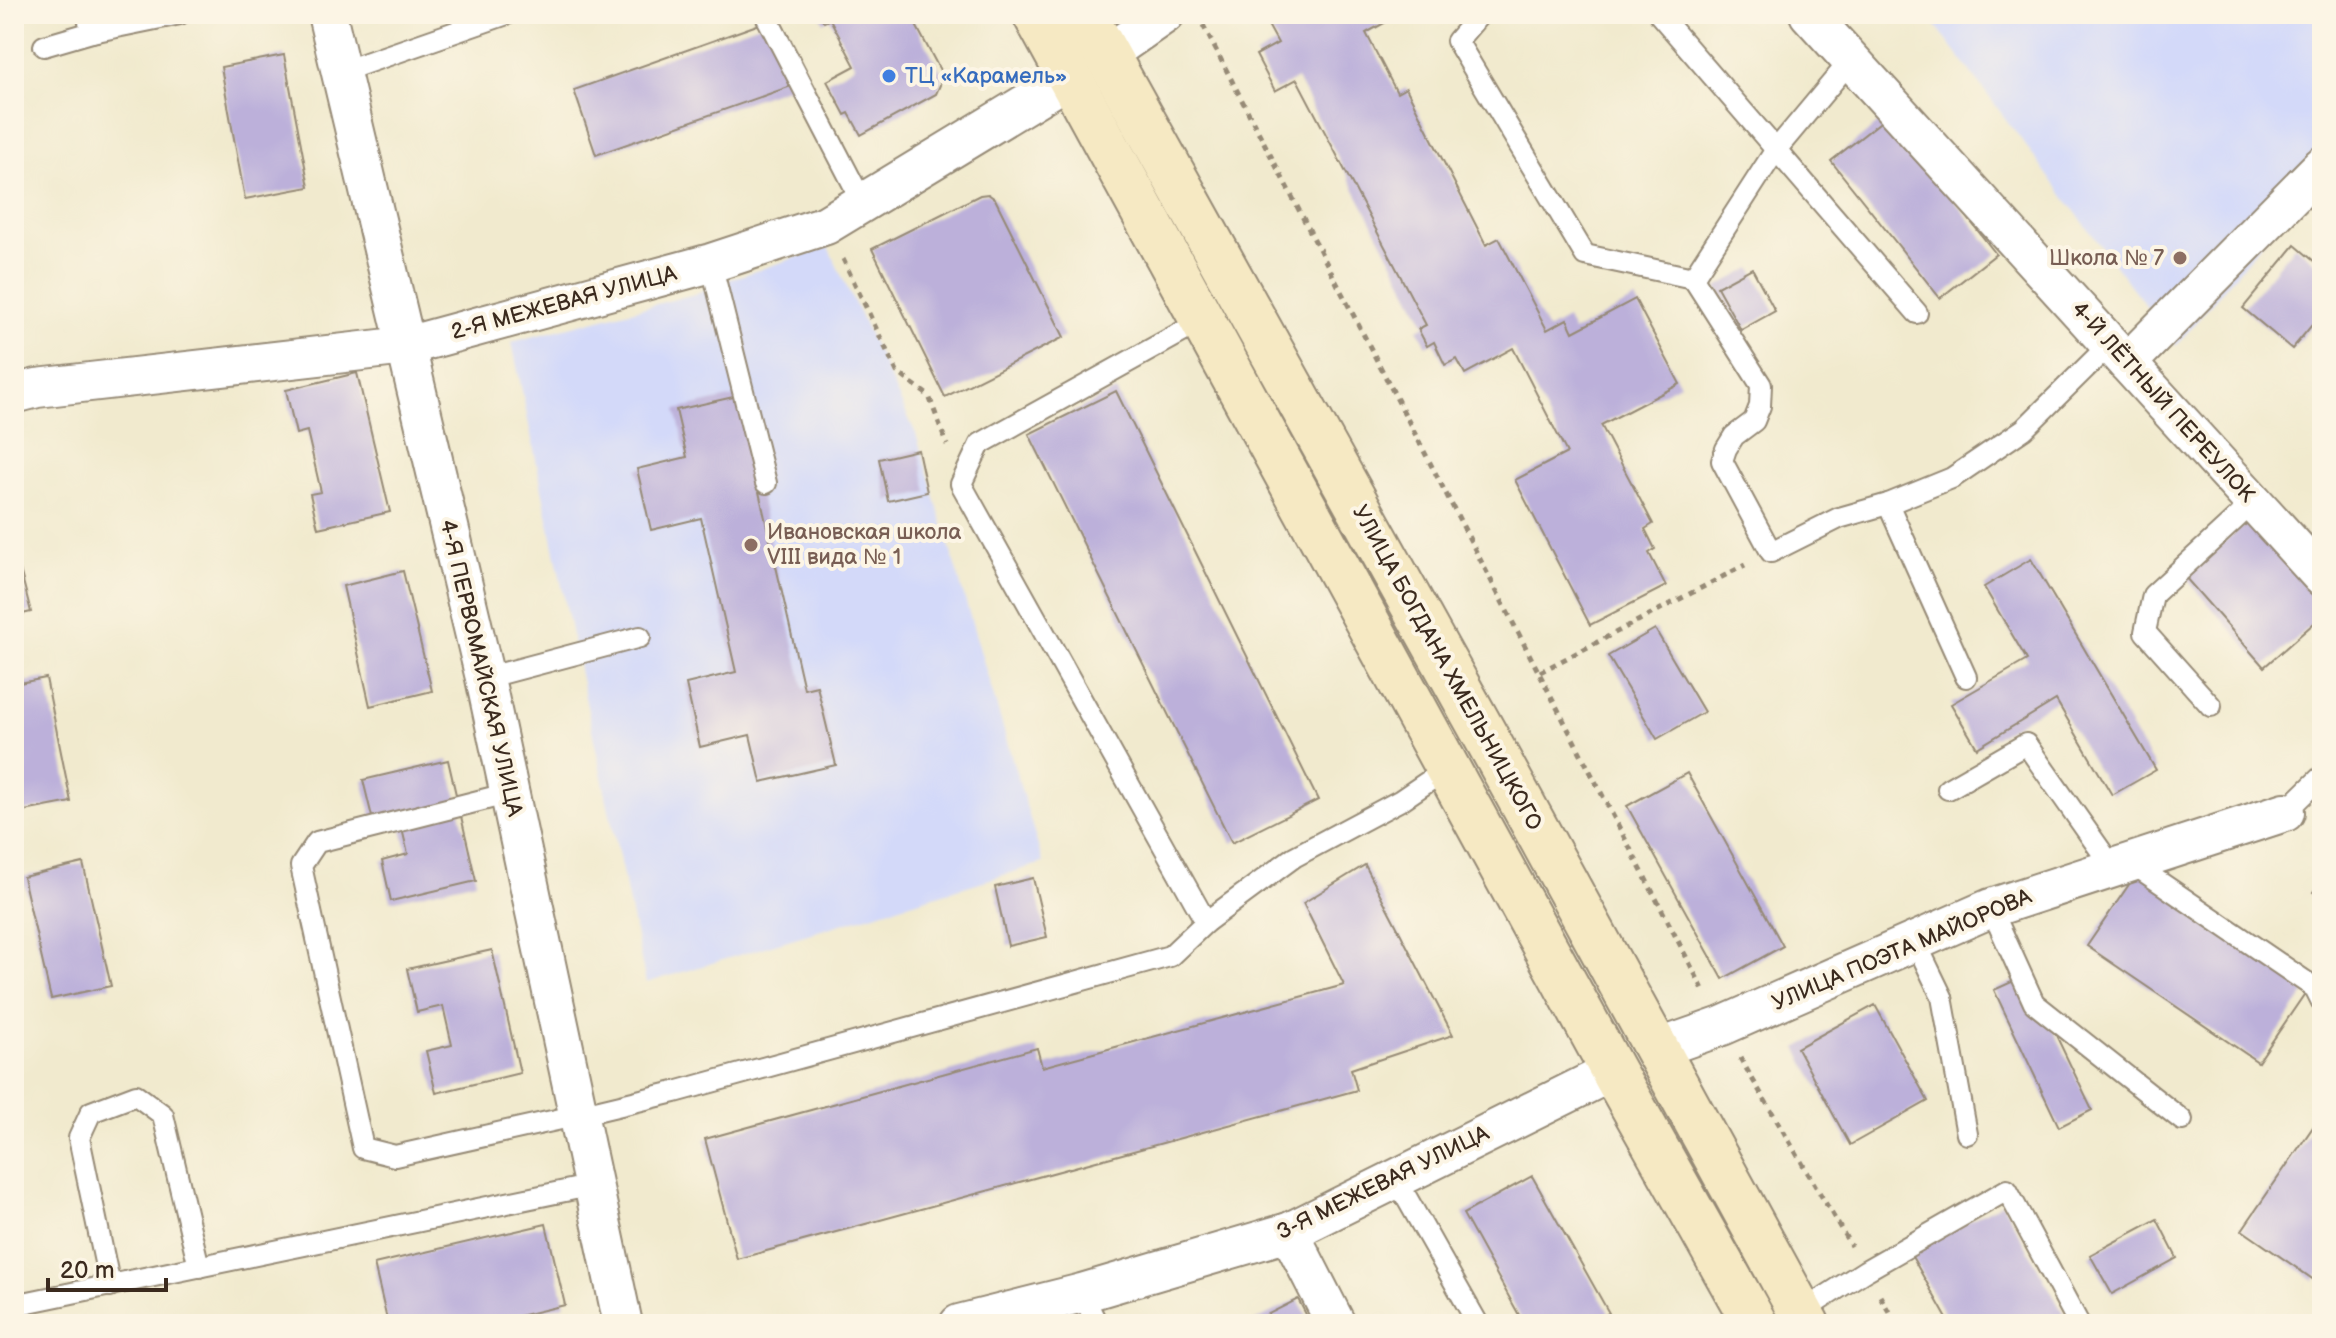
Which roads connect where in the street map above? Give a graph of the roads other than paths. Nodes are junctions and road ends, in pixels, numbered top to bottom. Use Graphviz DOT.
graph roads {
  1 [pos="180,14"];
  2 [pos="327,14"];
  3 [pos="507,14"];
  4 [pos="765,14"];
  5 [pos="1035,14"];
  6 [pos="1084,14"];
  7 [pos="1165,14"];
  8 [pos="1480,14"];
  9 [pos="1659,14"];
  10 [pos="1809,14"];
  11 [pos="89,23"];
  12 [pos="44,46"];
  13 [pos="1851,60"];
  14 [pos="1088,66"];
  15 [pos="340,72"];
  16 [pos="1775,151"];
  17 [pos="2322,166"];
  18 [pos="863,203"];
  19 [pos="711,263"];
  20 [pos="1693,278"];
  21 [pos="1917,313"];
  22 [pos="1202,321"];
  23 [pos="406,346"];
  24 [pos="2118,354"];
  25 [pos="14,394"];
  26 [pos="766,483"];
  27 [pos="2254,502"];
  28 [pos="1888,504"];
  29 [pos="2322,577"];
  30 [pos="640,637"];
  31 [pos="1966,677"];
  32 [pos="485,678"];
  33 [pos="2211,706"];
  34 [pos="1448,768"];
  35 [pos="2322,776"];
  36 [pos="1948,789"];
  37 [pos="510,793"];
  38 [pos="2285,812"];
  39 [pos="2122,865"];
  40 [pos="1991,908"];
  41 [pos="1206,922"];
  42 [pos="1915,941"];
  43 [pos="2322,1002"];
  44 [pos="1657,1049"];
  45 [pos="1613,1071"];
  46 [pos="579,1115"];
  47 [pos="2182,1120"];
  48 [pos="1967,1134"];
  49 [pos="1396,1179"];
  50 [pos="594,1185"];
  51 [pos="1289,1232"];
  52 [pos="199,1267"];
  53 [pos="110,1286"];
  54 [pos="14,1305"];
  55 [pos="1090,1309"];
  56 [pos="1804,1318"];
  57 [pos="623,1324"];
  58 [pos="959,1324"];
  59 [pos="1336,1324"];
  60 [pos="1478,1324"];
  61 [pos="1755,1324"];
  62 [pos="2079,1324"];
  1 -- 11 [label="lane"];
  2 -- 15 [label="street, 4-Я ПЕРВОМАЙСКАЯ УЛИЦА"];
  3 -- 15 [label="lane"];
  4 -- 18 [label="lane"];
  5 -- 14 [label="main road, УЛИЦА БОГДАНА ХМЕЛЬНИЦКОГО"];
  6 -- 14 [label="main road, УЛИЦА БОГДАНА ХМЕЛЬНИЦКОГО"];
  7 -- 14 [label="street, 2-Я МЕЖЕВАЯ УЛИЦА"];
  8 -- 20 [label="lane"];
  9 -- 16 [label="lane"];
  10 -- 13 [label="street, 4-Й ЛЁТНЫЙ ПЕРЕУЛОК"];
  11 -- 12 [label="lane"];
  13 -- 16 [label="lane"];
  13 -- 24 [label="street, 4-Й ЛЁТНЫЙ ПЕРЕУЛОК"];
  14 -- 18 [label="street, 2-Я МЕЖЕВАЯ УЛИЦА"];
  14 -- 22 [label="main road, УЛИЦА БОГДАНА ХМЕЛЬНИЦКОГО"];
  14 -- 44 [label="main road, УЛИЦА БОГДАНА ХМЕЛЬНИЦКОГО"];
  15 -- 23 [label="street, 4-Я ПЕРВОМАЙСКАЯ УЛИЦА"];
  16 -- 20 [label="lane"];
  16 -- 21 [label="lane"];
  17 -- 24 [label="street"];
  18 -- 19 [label="street, 2-Я МЕЖЕВАЯ УЛИЦА"];
  19 -- 23 [label="street, 2-Я МЕЖЕВАЯ УЛИЦА"];
  19 -- 26 [label="lane"];
  20 -- 28 [label="lane"];
  22 -- 34 [label="main road, УЛИЦА БОГДАНА ХМЕЛЬНИЦКОГО"];
  22 -- 41 [label="lane"];
  23 -- 25 [label="street, 2-Я МЕЖЕВАЯ УЛИЦА"];
  23 -- 32 [label="street, 4-Я ПЕРВОМАЙСКАЯ УЛИЦА"];
  24 -- 27 [label="street, 4-Й ЛЁТНЫЙ ПЕРЕУЛОК"];
  24 -- 28 [label="lane"];
  27 -- 29 [label="street, 4-Й ЛЁТНЫЙ ПЕРЕУЛОК"];
  27 -- 33 [label="lane"];
  28 -- 31 [label="lane"];
  30 -- 32 [label="lane"];
  32 -- 37 [label="street, 4-Я ПЕРВОМАЙСКАЯ УЛИЦА"];
  34 -- 41 [label="lane"];
  34 -- 45 [label="main road, УЛИЦА БОГДАНА ХМЕЛЬНИЦКОГО"];
  35 -- 38 [label="lane"];
  36 -- 39 [label="lane"];
  37 -- 46 [label="street, 4-Я ПЕРВОМАЙСКАЯ УЛИЦА"];
  37 -- 46 [label="lane"];
  38 -- 39 [label="street, УЛИЦА ПОЭТА МАЙОРОВА"];
  39 -- 40 [label="street, УЛИЦА ПОЭТА МАЙОРОВА"];
  39 -- 43 [label="lane"];
  40 -- 42 [label="street, УЛИЦА ПОЭТА МАЙОРОВА"];
  40 -- 47 [label="lane"];
  41 -- 46 [label="lane"];
  42 -- 44 [label="street, УЛИЦА ПОЭТА МАЙОРОВА"];
  42 -- 48 [label="lane"];
  44 -- 45 [label="main road, 3-Я МЕЖЕВАЯ УЛИЦА"];
  44 -- 56 [label="main road, УЛИЦА БОГДАНА ХМЕЛЬНИЦКОГО"];
  45 -- 49 [label="street, 3-Я МЕЖЕВАЯ УЛИЦА"];
  45 -- 61 [label="main road, УЛИЦА БОГДАНА ХМЕЛЬНИЦКОГО"];
  46 -- 50 [label="street, 4-Я ПЕРВОМАЙСКАЯ УЛИЦА"];
  49 -- 51 [label="street, 3-Я МЕЖЕВАЯ УЛИЦА"];
  49 -- 60 [label="lane"];
  50 -- 52 [label="lane"];
  50 -- 57 [label="street, 4-Я ПЕРВОМАЙСКАЯ УЛИЦА"];
  51 -- 55 [label="street, 3-Я МЕЖЕВАЯ УЛИЦА"];
  51 -- 59 [label="street"];
  52 -- 53 [label="lane"];
  52 -- 53 [label="lane"];
  53 -- 54 [label="lane"];
  55 -- 58 [label="street, 3-Я МЕЖЕВАЯ УЛИЦА"];
  56 -- 62 [label="lane"];
}
